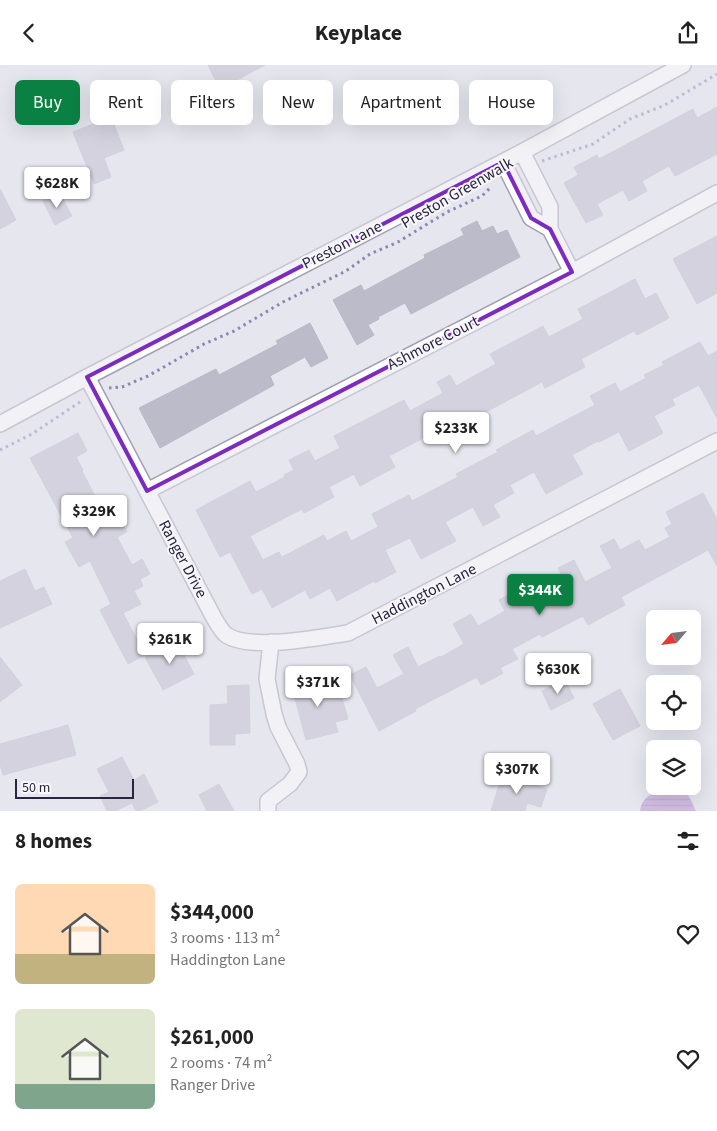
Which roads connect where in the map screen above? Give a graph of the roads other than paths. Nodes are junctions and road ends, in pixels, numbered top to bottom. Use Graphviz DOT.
graph roads {
  1 [pos="682,65"];
  2 [pos="522,152"];
  3 [pos="503,162"];
  4 [pos="717,193"];
  5 [pos="550,229"];
  6 [pos="572,272"];
  7 [pos="87,377"];
  8 [pos="0,424"];
  9 [pos="717,441"];
  10 [pos="147,491"];
  11 [pos="225,634"];
  12 [pos="271,642"];
  13 [pos="268,811"];
  1 -- 2 [label="street, Preston Lane"];
  2 -- 3 [label="street, Preston Lane"];
  2 -- 5 [label="street"];
  3 -- 5 [label="street"];
  3 -- 7 [label="street, Preston Lane"];
  4 -- 6 [label="street, Ashmore Court"];
  5 -- 6 [label="street"];
  6 -- 10 [label="street, Ashmore Court"];
  7 -- 8 [label="street, Preston Lane"];
  7 -- 10 [label="street, Ranger Drive"];
  9 -- 12 [label="street, Haddington Lane"];
  10 -- 11 [label="street, Ranger Drive"];
  11 -- 12 [label="street, Haddington Lane"];
  12 -- 13 [label="street"];
}
